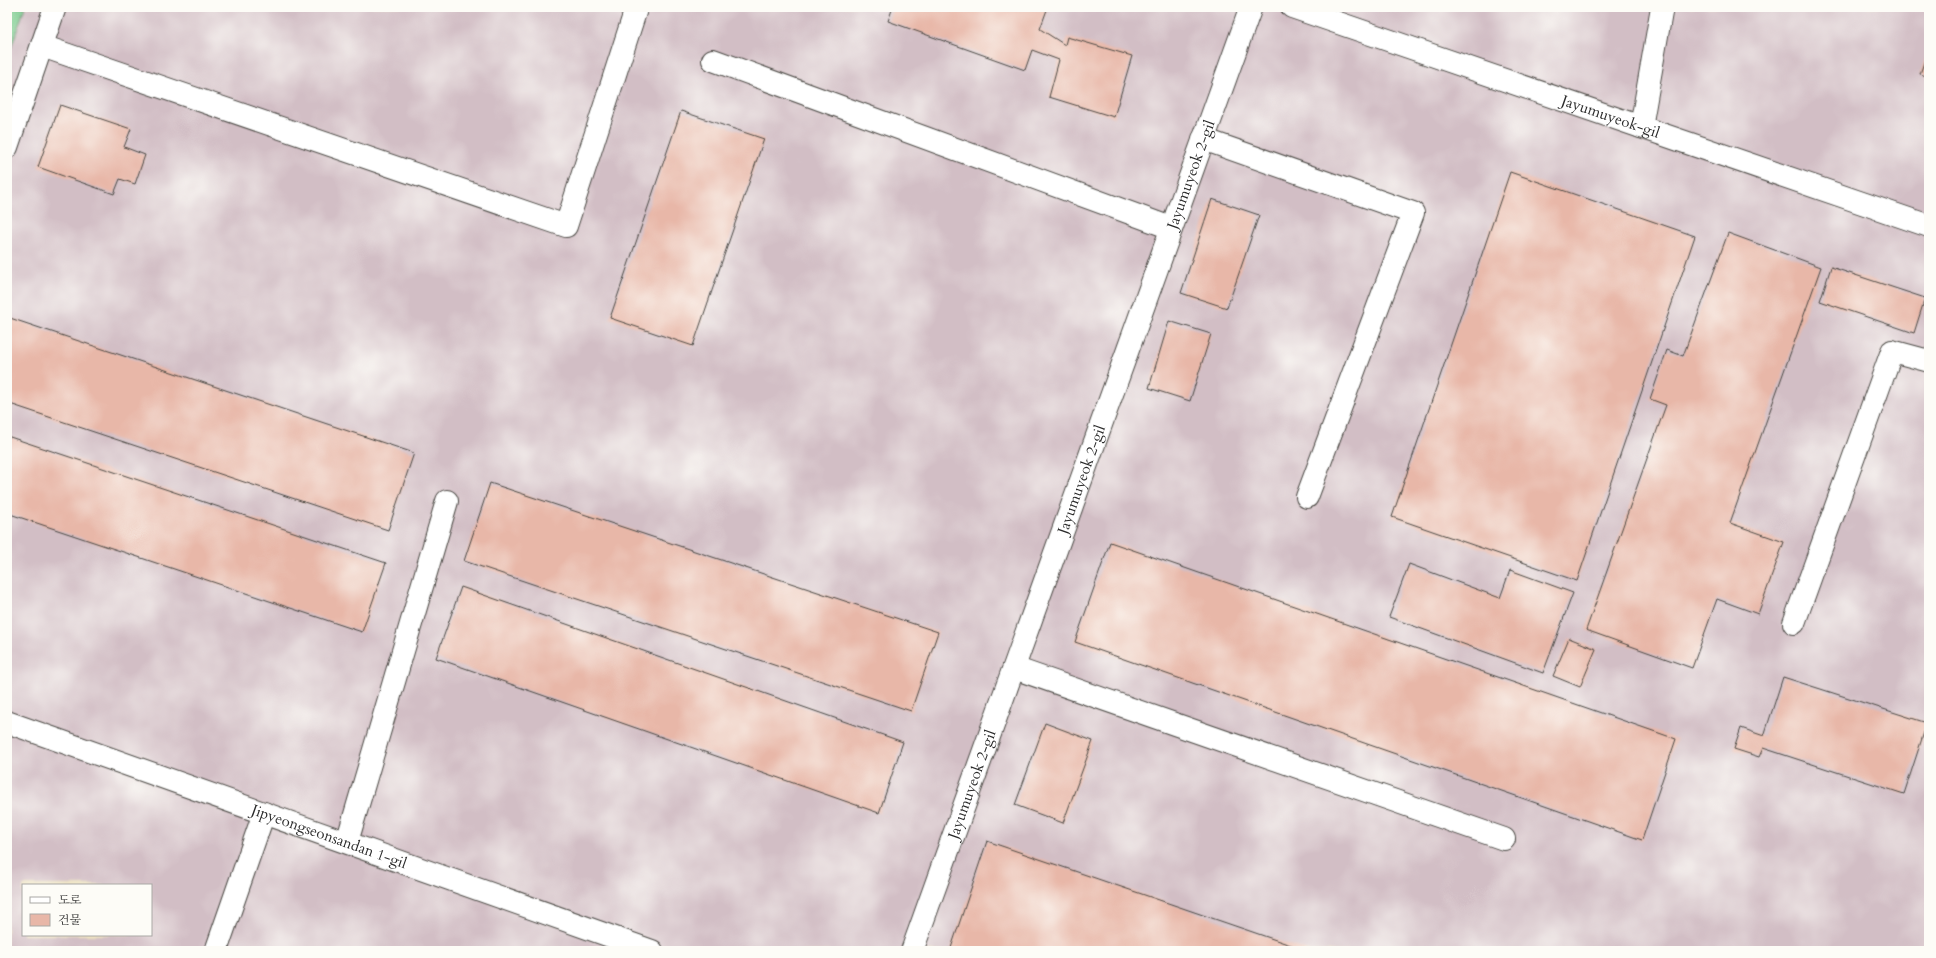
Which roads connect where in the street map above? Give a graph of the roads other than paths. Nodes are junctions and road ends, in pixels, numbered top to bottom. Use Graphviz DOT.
graph roads {
  1 [pos="55,7"];
  2 [pos="630,7"];
  3 [pos="1250,7"];
  4 [pos="1292,7"];
  5 [pos="1662,7"];
  6 [pos="42,46"];
  7 [pos="713,60"];
  8 [pos="1640,127"];
  9 [pos="1203,139"];
  10 [pos="7,147"];
  11 [pos="1929,226"];
  12 [pos="1171,228"];
  13 [pos="1929,361"];
  14 [pos="1307,497"];
  15 [pos="447,501"];
  16 [pos="1794,623"];
  17 [pos="1014,668"];
  18 [pos="7,722"];
  19 [pos="264,813"];
  20 [pos="1504,839"];
  21 [pos="347,842"];
  22 [pos="216,951"];
  23 [pos="652,951"];
  24 [pos="912,951"];
  1 -- 6 [label="street"];
  2 -- 6 [label="street"];
  3 -- 9 [label="street, Jayumuyeok 2-gil"];
  4 -- 8 [label="street, Jayumuyeok-gil"];
  5 -- 8 [label="street"];
  6 -- 10 [label="street"];
  7 -- 12 [label="street"];
  8 -- 11 [label="street, Jayumuyeok-gil"];
  9 -- 12 [label="street, Jayumuyeok 2-gil"];
  9 -- 14 [label="street"];
  12 -- 17 [label="street, Jayumuyeok 2-gil"];
  13 -- 16 [label="street"];
  15 -- 21 [label="street"];
  17 -- 20 [label="street"];
  17 -- 24 [label="street, Jayumuyeok 2-gil"];
  18 -- 19 [label="street, Jipyeongseonsandan 1-gil"];
  19 -- 21 [label="street, Jipyeongseonsandan 1-gil"];
  19 -- 22 [label="street"];
  21 -- 23 [label="street, Jipyeongseonsandan 1-gil"];
}
